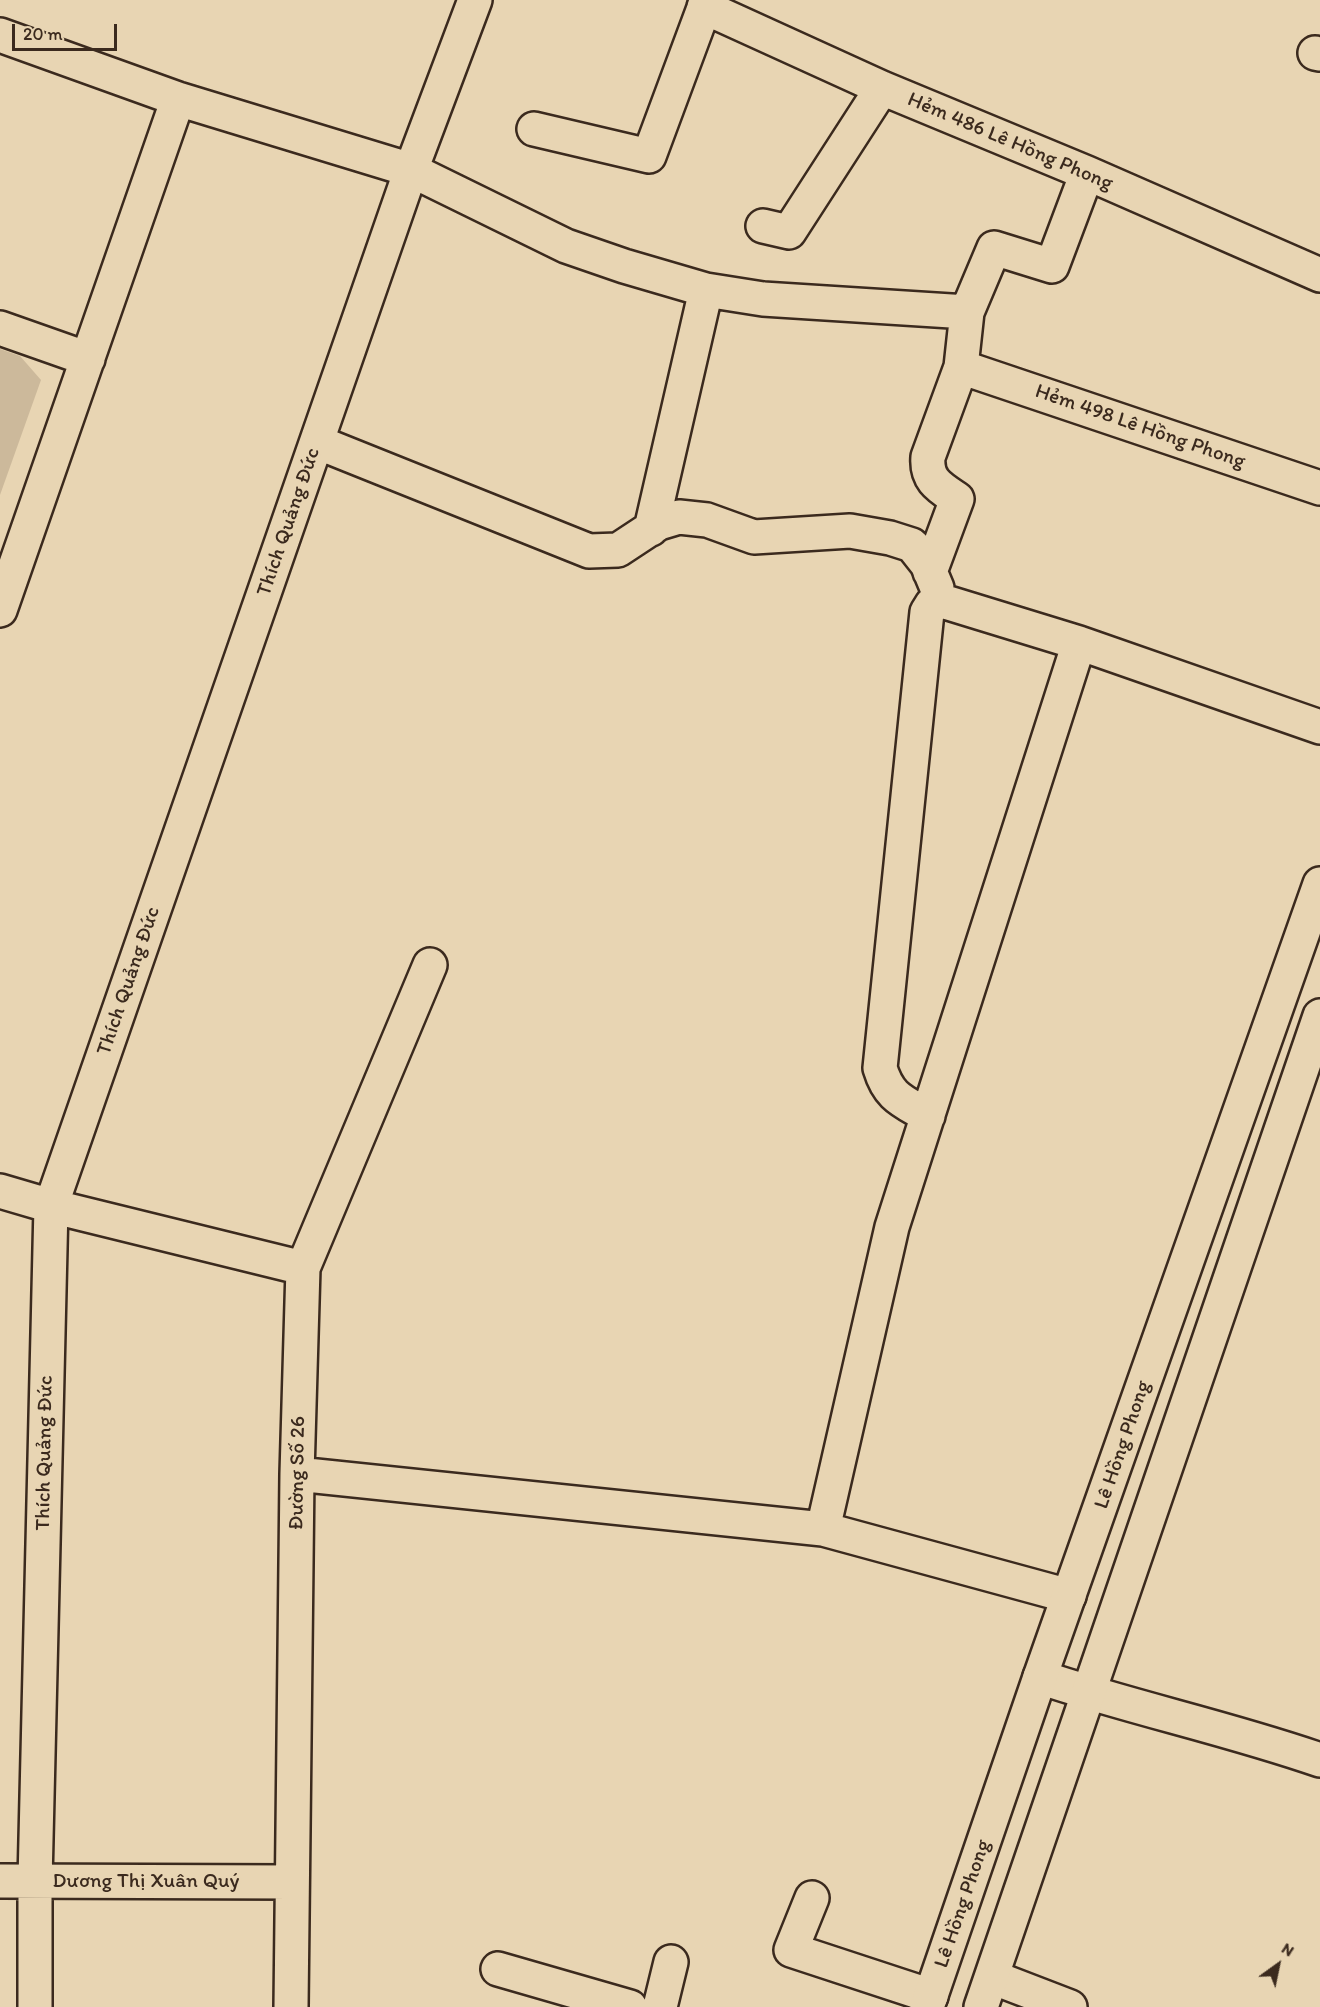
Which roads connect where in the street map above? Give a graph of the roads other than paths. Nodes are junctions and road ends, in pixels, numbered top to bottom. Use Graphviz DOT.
graph roads {
  1 [pos="475,0"];
  2 [pos="705,4"];
  3 [pos="0,35"];
  4 [pos="882,88"];
  5 [pos="178,99"];
  6 [pos="534,129"];
  7 [pos="411,170"];
  8 [pos="1087,174"];
  9 [pos="763,226"];
  10 [pos="1320,275"];
  11 [pos="706,290"];
  12 [pos="967,312"];
  13 [pos="0,328"];
  14 [pos="88,359"];
  15 [pos="961,367"];
  16 [pos="317,442"];
  17 [pos="1320,488"];
  18 [pos="651,529"];
  19 [pos="936,586"];
  20 [pos="0,610"];
  21 [pos="1079,643"];
  22 [pos="1320,727"];
  23 [pos="1320,884"];
  24 [pos="430,965"];
  25 [pos="1320,1016"];
  26 [pos="928,1116"];
  27 [pos="0,1191"];
  28 [pos="51,1206"];
  29 [pos="303,1268"];
  30 [pos="297,1474"];
  31 [pos="823,1529"];
  32 [pos="1069,1596"];
  33 [pos="1040,1677"];
  34 [pos="1090,1694"];
  35 [pos="1320,1760"];
  36 [pos="0,1881"];
  37 [pos="35,1881"];
  38 [pos="292,1882"];
  39 [pos="812,1898"];
  40 [pos="671,1962"];
  41 [pos="498,1969"];
  42 [pos="992,1977"];
  43 [pos="929,2002"];
  44 [pos="34,2007"];
  45 [pos="291,2007"];
  46 [pos="630,2007"];
  47 [pos="660,2007"];
  48 [pos="962,2007"];
  49 [pos="981,2007"];
  50 [pos="1070,2007"];
  1 -- 7 [label="street, Thích Quảng Đức"];
  2 -- 4 [label="street"];
  2 -- 6 [label="street"];
  3 -- 5 [label="street"];
  4 -- 8 [label="street, Hẻm 486 Lê Hồng Phong"];
  4 -- 9 [label="street, Hẻm 486 Lê Hồng Phong"];
  5 -- 7 [label="street"];
  5 -- 14 [label="street"];
  7 -- 11 [label="street"];
  7 -- 16 [label="street, Thích Quảng Đức"];
  8 -- 10 [label="street, Hẻm 486 Lê Hồng Phong"];
  8 -- 12 [label="street"];
  11 -- 12 [label="street"];
  11 -- 18 [label="street"];
  12 -- 15 [label="street"];
  13 -- 14 [label="street"];
  14 -- 20 [label="street"];
  15 -- 17 [label="street, Hẻm 498 Lê Hồng Phong"];
  15 -- 19 [label="street"];
  16 -- 18 [label="street"];
  16 -- 28 [label="street, Thích Quảng Đức"];
  18 -- 19 [label="street"];
  19 -- 21 [label="street"];
  19 -- 26 [label="street"];
  21 -- 22 [label="street"];
  21 -- 26 [label="street"];
  23 -- 32 [label="street, Lê Hồng Phong"];
  24 -- 29 [label="street, Đường Số 26"];
  25 -- 34 [label="street"];
  26 -- 31 [label="street"];
  27 -- 28 [label="street"];
  28 -- 29 [label="street"];
  28 -- 37 [label="street, Thích Quảng Đức"];
  29 -- 30 [label="street, Đường Số 26"];
  30 -- 31 [label="street"];
  30 -- 38 [label="street, Đường Số 26"];
  31 -- 32 [label="street"];
  32 -- 33 [label="street, Lê Hồng Phong"];
  33 -- 34 [label="street"];
  33 -- 43 [label="street, Lê Hồng Phong"];
  34 -- 35 [label="street"];
  34 -- 42 [label="street"];
  36 -- 37 [label="street, Dương Thị Xuân Quý"];
  37 -- 38 [label="street, Dương Thị Xuân Quý"];
  37 -- 44 [label="street, Thích Quảng Đức"];
  38 -- 45 [label="street, Đường Số 26"];
  39 -- 43 [label="street"];
  40 -- 47 [label="street"];
  41 -- 46 [label="street"];
  42 -- 49 [label="street"];
  42 -- 50 [label="street"];
  43 -- 48 [label="street"];
}
